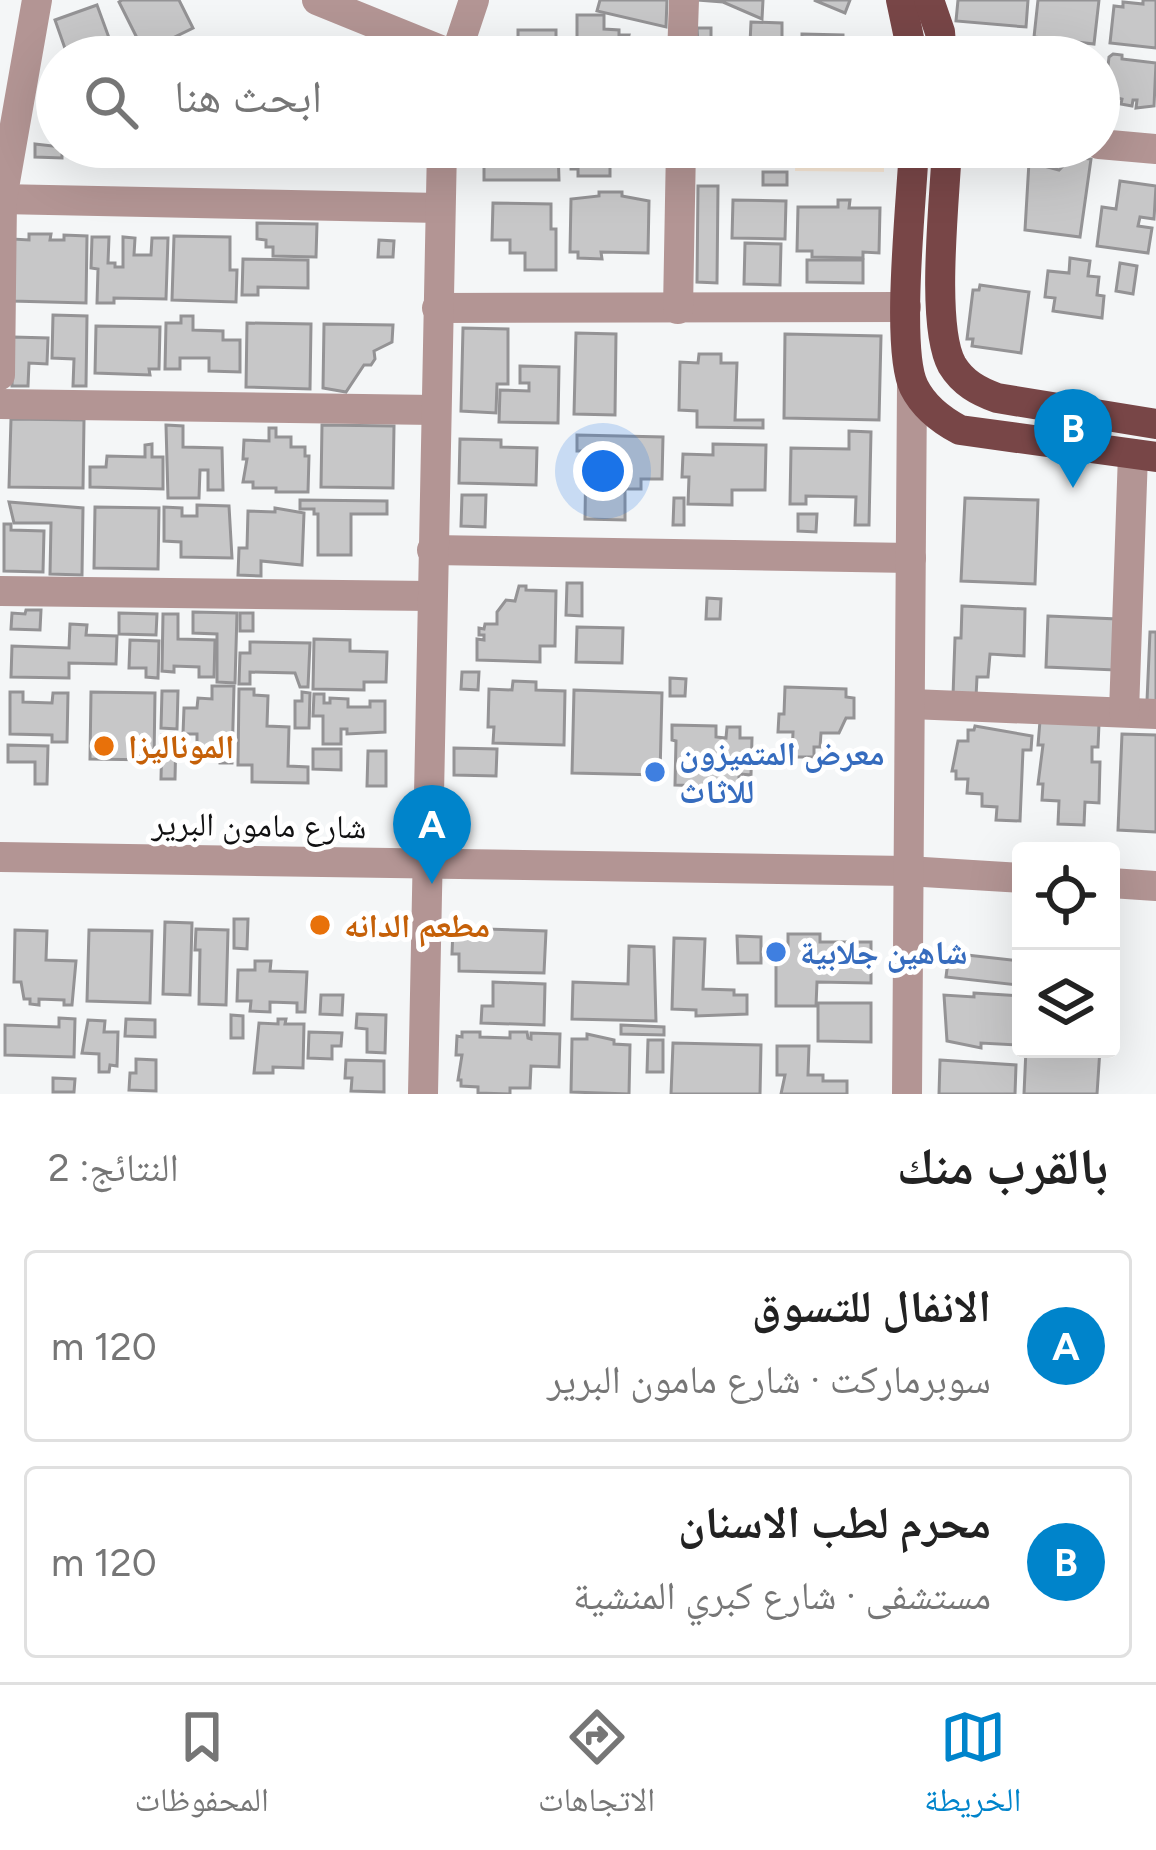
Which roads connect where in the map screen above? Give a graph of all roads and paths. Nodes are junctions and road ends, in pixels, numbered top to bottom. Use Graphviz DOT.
graph roads {
  1 [pos="38,0"];
  2 [pos="317,0"];
  3 [pos="475,0"];
  4 [pos="683,0"];
  5 [pos="902,0"];
  6 [pos="929,0"];
  7 [pos="404,36"];
  8 [pos="462,36"];
  9 [pos="682,36"];
  10 [pos="909,36"];
  11 [pos="940,36"];
  12 [pos="1120,146"];
  13 [pos="1156,149"];
  14 [pos="441,168"];
  15 [pos="680,168"];
  16 [pos="913,168"];
  17 [pos="946,168"];
  18 [pos="1,199"];
  19 [pos="440,208"];
  20 [pos="906,307"];
  21 [pos="437,308"];
  22 [pos="677,309"];
  23 [pos="0,375"];
  24 [pos="912,385"];
  25 [pos="0,404"];
  26 [pos="435,410"];
  27 [pos="1156,424"];
  28 [pos="1145,455"];
  29 [pos="432,550"];
  30 [pos="911,558"];
  31 [pos="0,591"];
  32 [pos="431,596"];
  33 [pos="911,704"];
  34 [pos="1124,712"];
  35 [pos="1156,714"];
  36 [pos="0,857"];
  37 [pos="425,864"];
  38 [pos="908,871"];
  39 [pos="1012,877"];
  40 [pos="1120,884"];
  41 [pos="1156,886"];
  42 [pos="423,1094"];
  43 [pos="908,1094"];
  1 -- 18 [label="street"];
  2 -- 7 [label="street"];
  3 -- 8 [label="street"];
  4 -- 9 [label="street"];
  5 -- 10 [label="main road"];
  6 -- 11 [label="main road"];
  12 -- 13 [label="street"];
  14 -- 19 [label="street"];
  15 -- 22 [label="street"];
  16 -- 20 [label="main road"];
  17 -- 27 [label="main road"];
  18 -- 19 [label="street"];
  18 -- 23 [label="street"];
  19 -- 21 [label="street"];
  20 -- 22 [label="street"];
  20 -- 24 [label="main road"];
  21 -- 22 [label="street"];
  21 -- 26 [label="street"];
  24 -- 28 [label="main road"];
  24 -- 30 [label="street"];
  25 -- 26 [label="street"];
  26 -- 29 [label="street"];
  28 -- 34 [label="street"];
  29 -- 30 [label="street"];
  29 -- 32 [label="street"];
  30 -- 33 [label="street"];
  31 -- 32 [label="street"];
  32 -- 37 [label="street"];
  33 -- 34 [label="street"];
  33 -- 38 [label="street"];
  34 -- 35 [label="street"];
  36 -- 37 [label="street, شارع مامون البرير"];
  37 -- 38 [label="street, شارع مامون البرير"];
  37 -- 42 [label="street"];
  38 -- 39 [label="street, شارع مامون البرير"];
  38 -- 43 [label="street"];
  40 -- 41 [label="street"];
}
